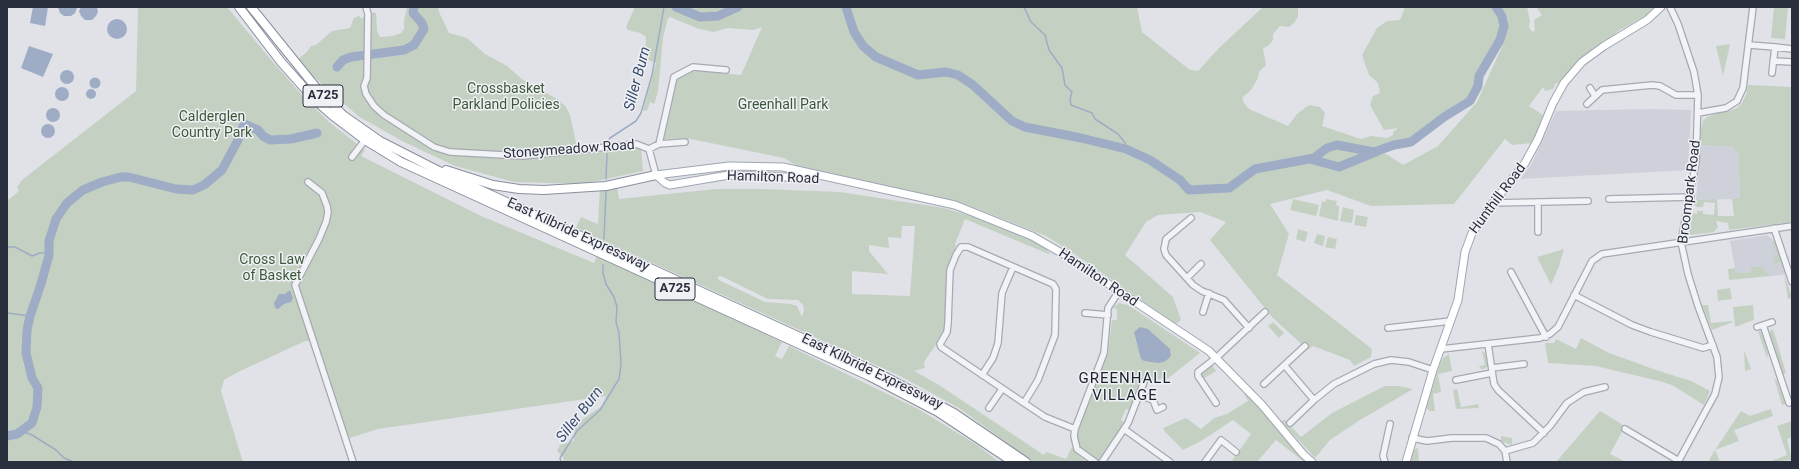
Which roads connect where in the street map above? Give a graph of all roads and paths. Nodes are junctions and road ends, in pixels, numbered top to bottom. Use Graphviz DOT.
graph roads {
  1 [pos="239,7"];
  2 [pos="251,7"];
  3 [pos="366,7"];
  4 [pos="1661,7"];
  5 [pos="1670,7"];
  6 [pos="1753,7"];
  7 [pos="1749,45"];
  8 [pos="1774,47"];
  9 [pos="1792,49"];
  10 [pos="1773,61"];
  11 [pos="1792,62"];
  12 [pos="726,70"];
  13 [pos="1772,73"];
  14 [pos="1590,88"];
  15 [pos="1698,95"];
  16 [pos="1595,96"];
  17 [pos="1587,104"];
  18 [pos="1698,113"];
  19 [pos="365,140"];
  20 [pos="685,142"];
  21 [pos="659,144"];
  22 [pos="649,149"];
  23 [pos="352,157"];
  24 [pos="417,160"];
  25 [pos="656,175"];
  26 [pos="835,180"];
  27 [pos="308,182"];
  28 [pos="1691,197"];
  29 [pos="1609,199"];
  30 [pos="1538,202"];
  31 [pos="1588,202"];
  32 [pos="1493,203"];
  33 [pos="1191,218"];
  34 [pos="1792,226"];
  35 [pos="1774,228"];
  36 [pos="1538,232"];
  37 [pos="1681,242"];
  38 [pos="1201,264"];
  39 [pos="1012,267"];
  40 [pos="1196,269"];
  41 [pos="1511,272"];
  42 [pos="1201,274"];
  43 [pos="1187,278"];
  44 [pos="1792,282"];
  45 [pos="1118,291"];
  46 [pos="1209,293"];
  47 [pos="1574,295"];
  48 [pos="1202,307"];
  49 [pos="1265,312"];
  50 [pos="1085,313"];
  51 [pos="1108,315"];
  52 [pos="1451,321"];
  53 [pos="1772,322"];
  54 [pos="1248,328"];
  55 [pos="1388,328"];
  56 [pos="1546,336"];
  57 [pos="1488,344"];
  58 [pos="1713,345"];
  59 [pos="1441,349"];
  60 [pos="1304,350"];
  61 [pos="1216,358"];
  62 [pos="1524,364"];
  63 [pos="1285,366"];
  64 [pos="1433,370"];
  65 [pos="1492,370"];
  66 [pos="982,375"];
  67 [pos="1456,380"];
  68 [pos="1144,382"];
  69 [pos="1264,384"];
  70 [pos="1605,387"];
  71 [pos="1002,389"];
  72 [pos="1139,395"];
  73 [pos="1314,400"];
  74 [pos="1792,402"];
  75 [pos="1216,403"];
  76 [pos="1024,404"];
  77 [pos="1163,407"];
  78 [pos="989,408"];
  79 [pos="1290,422"];
  80 [pos="1390,424"];
  81 [pos="1075,429"];
  82 [pos="1124,429"];
  83 [pos="1625,429"];
  84 [pos="1544,433"];
  85 [pos="1412,438"];
  86 [pos="1504,451"];
  87 [pos="1236,452"];
  88 [pos="1679,461"];
  89 [pos="353,462"];
  90 [pos="1013,462"];
  91 [pos="1026,462"];
  92 [pos="1094,462"];
  93 [pos="1102,462"];
  94 [pos="1170,462"];
  95 [pos="1205,462"];
  96 [pos="1312,462"];
  97 [pos="1385,462"];
  98 [pos="1406,462"];
  99 [pos="1507,462"];
  1 -- 19 [label="highway, East Kilbride Expressway / A725"];
  2 -- 24 [label="highway, East Kilbride Expressway / A725"];
  3 -- 22 [label="street, Stoneymeadow Road"];
  4 -- 32 [label="main road, Hunthill Road"];
  5 -- 15 [label="street, Broompark Road"];
  6 -- 7 [label="street"];
  7 -- 8 [label="street"];
  7 -- 18 [label="street"];
  8 -- 9 [label="street"];
  8 -- 10 [label="street"];
  10 -- 11 [label="street"];
  10 -- 13 [label="street"];
  12 -- 21 [label="street"];
  14 -- 16 [label="street"];
  15 -- 16 [label="street"];
  15 -- 18 [label="street, Broompark Road"];
  16 -- 17 [label="street"];
  18 -- 28 [label="street, Broompark Road"];
  19 -- 23 [label="street"];
  19 -- 90 [label="highway, East Kilbride Expressway / A725"];
  20 -- 21 [label="street"];
  21 -- 22 [label="street"];
  22 -- 25 [label="street, Stoneymeadow Road"];
  24 -- 25 [label="highway"];
  24 -- 91 [label="highway, East Kilbride Expressway / A725"];
  25 -- 26 [label="main road, Hamilton Road"];
  25 -- 26 [label="main road, Hamilton Road"];
  26 -- 45 [label="main road, Hamilton Road"];
  27 -- 89 [label="street"];
  28 -- 29 [label="street"];
  28 -- 37 [label="street, Broompark Road"];
  30 -- 31 [label="street"];
  30 -- 32 [label="street"];
  30 -- 36 [label="street"];
  32 -- 52 [label="main road, Hunthill Road"];
  33 -- 43 [label="street"];
  34 -- 35 [label="street"];
  35 -- 37 [label="street"];
  35 -- 44 [label="street"];
  37 -- 47 [label="street"];
  37 -- 58 [label="street, Broompark Road"];
  38 -- 40 [label="street"];
  39 -- 66 [label="street"];
  39 -- 66 [label="street"];
  39 -- 76 [label="street"];
  40 -- 42 [label="street"];
  40 -- 43 [label="street"];
  41 -- 56 [label="street"];
  43 -- 46 [label="street"];
  45 -- 51 [label="street"];
  45 -- 61 [label="main road, Hamilton Road"];
  46 -- 48 [label="street"];
  46 -- 54 [label="street"];
  47 -- 56 [label="street"];
  47 -- 58 [label="street"];
  49 -- 54 [label="street"];
  50 -- 51 [label="street"];
  51 -- 81 [label="street"];
  52 -- 55 [label="street"];
  52 -- 59 [label="main road, Hunthill Road"];
  53 -- 74 [label="street"];
  54 -- 61 [label="street"];
  56 -- 57 [label="street"];
  57 -- 59 [label="street"];
  57 -- 65 [label="street"];
  58 -- 88 [label="street, Broompark Road"];
  59 -- 64 [label="main road, Hunthill Road"];
  60 -- 63 [label="street"];
  61 -- 75 [label="street"];
  61 -- 96 [label="main road, Hamilton Road"];
  62 -- 65 [label="street"];
  63 -- 69 [label="street"];
  63 -- 73 [label="street"];
  64 -- 73 [label="street"];
  64 -- 85 [label="main road, Hunthill Road"];
  65 -- 67 [label="street"];
  65 -- 84 [label="street"];
  66 -- 71 [label="street"];
  68 -- 72 [label="street"];
  70 -- 84 [label="street"];
  71 -- 76 [label="street"];
  71 -- 78 [label="street"];
  72 -- 77 [label="street"];
  72 -- 82 [label="street"];
  73 -- 79 [label="street"];
  76 -- 81 [label="street"];
  80 -- 97 [label="street"];
  81 -- 92 [label="street"];
  82 -- 93 [label="street"];
  82 -- 94 [label="street"];
  83 -- 88 [label="street"];
  84 -- 86 [label="street"];
  85 -- 86 [label="street"];
  85 -- 98 [label="main road, Hunthill Road"];
  86 -- 99 [label="street"];
  87 -- 95 [label="street"];
}
